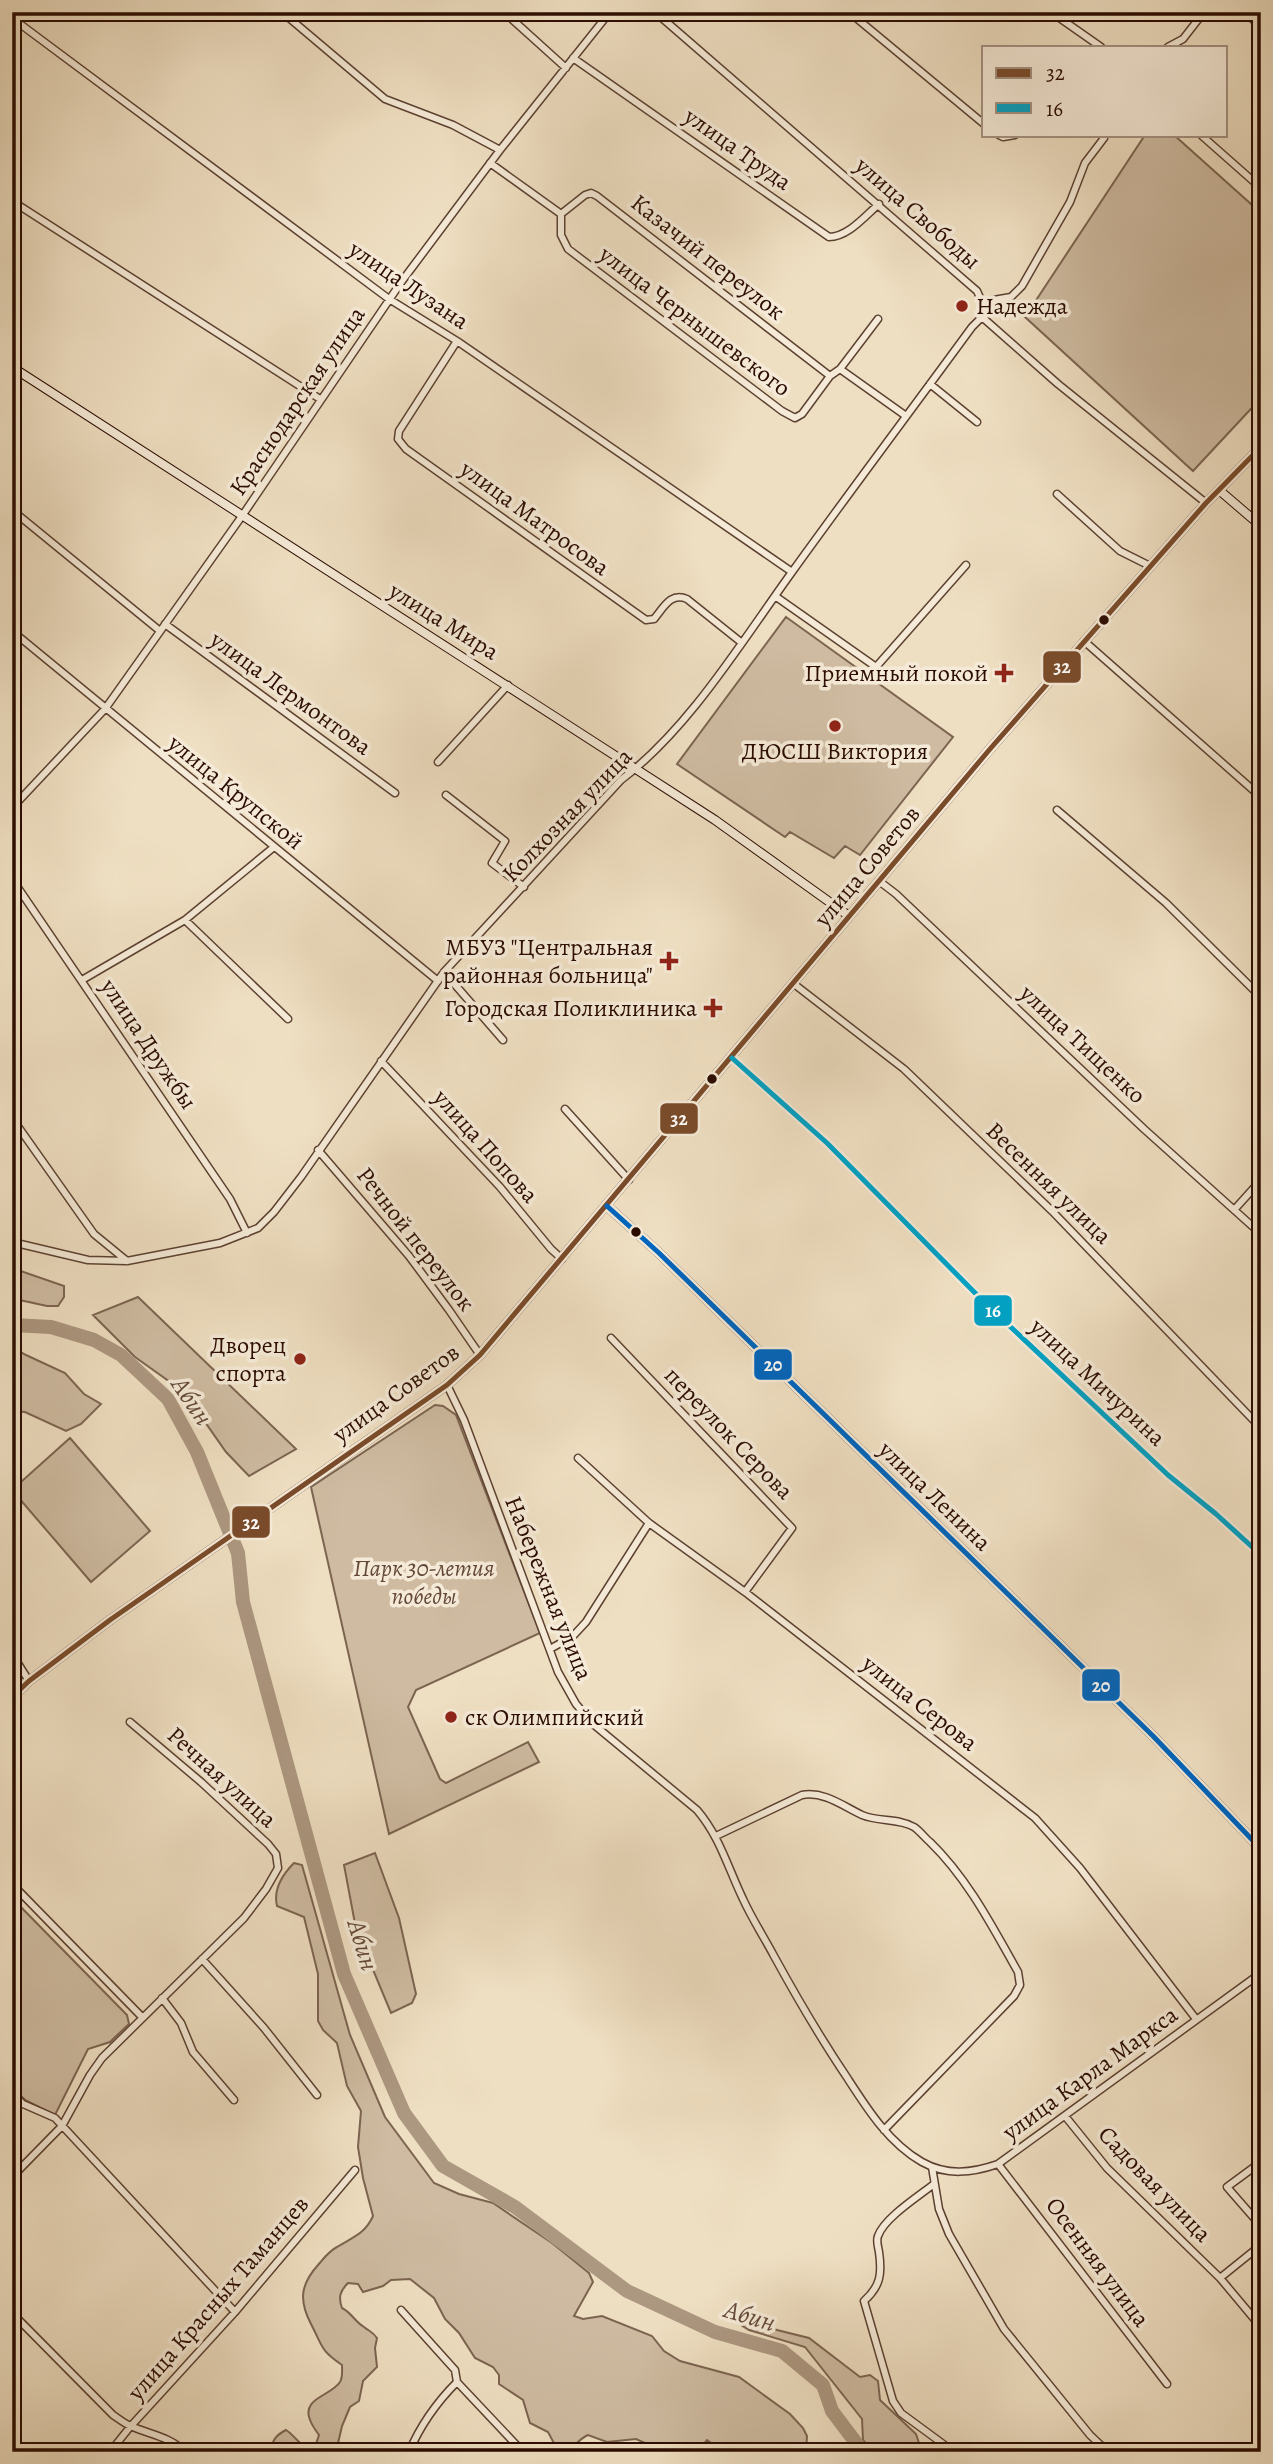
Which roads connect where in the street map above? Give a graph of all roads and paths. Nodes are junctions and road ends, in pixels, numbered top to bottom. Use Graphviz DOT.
graph roads {
  1 [pos="282,12"];
  2 [pos="504,12"];
  3 [pos="610,12"];
  4 [pos="656,12"];
  5 [pos="849,12"];
  6 [pos="1051,12"];
  7 [pos="1204,12"];
  8 [pos="1245,12"];
  9 [pos="12,18"];
  10 [pos="1261,27"];
  11 [pos="1091,39"];
  12 [pos="1085,46"];
  13 [pos="1100,46"];
  14 [pos="1170,46"];
  15 [pos="573,58"];
  16 [pos="566,68"];
  17 [pos="982,122"];
  18 [pos="1202,136"];
  19 [pos="1104,138"];
  20 [pos="500,150"];
  21 [pos="491,163"];
  22 [pos="1261,188"];
  23 [pos="12,201"];
  24 [pos="879,204"];
  25 [pos="561,214"];
  26 [pos="389,299"];
  27 [pos="982,302"];
  28 [pos="982,317"];
  29 [pos="878,319"];
  30 [pos="457,341"];
  31 [pos="12,367"];
  32 [pos="840,369"];
  33 [pos="830,376"];
  34 [pos="930,384"];
  35 [pos="320,400"];
  36 [pos="906,416"];
  37 [pos="977,422"];
  38 [pos="1261,447"];
  39 [pos="1219,489"];
  40 [pos="1057,494"];
  41 [pos="1206,503"];
  42 [pos="12,510"];
  43 [pos="242,516"];
  44 [pos="1261,526"];
  45 [pos="966,565"];
  46 [pos="1150,566"];
  47 [pos="792,572"];
  48 [pos="775,596"];
  49 [pos="165,624"];
  50 [pos="12,631"];
  51 [pos="160,631"];
  52 [pos="1084,641"];
  53 [pos="742,643"];
  54 [pos="508,685"];
  55 [pos="105,709"];
  56 [pos="438,762"];
  57 [pos="637,769"];
  58 [pos="395,793"];
  59 [pos="446,795"];
  60 [pos="1261,797"];
  61 [pos="15,800"];
  62 [pos="12,808"];
  63 [pos="1057,810"];
  64 [pos="274,847"];
  65 [pos="12,879"];
  66 [pos="879,881"];
  67 [pos="524,887"];
  68 [pos="849,916"];
  69 [pos="185,919"];
  70 [pos="444,972"];
  71 [pos="82,980"];
  72 [pos="438,981"];
  73 [pos="794,984"];
  74 [pos="1261,997"];
  75 [pos="288,1019"];
  76 [pos="503,1040"];
  77 [pos="732,1058"];
  78 [pos="381,1060"];
  79 [pos="565,1109"];
  80 [pos="12,1118"];
  81 [pos="318,1150"];
  82 [pos="629,1180"];
  83 [pos="1261,1180"];
  84 [pos="607,1206"];
  85 [pos="1234,1210"];
  86 [pos="247,1233"];
  87 [pos="1261,1234"];
  88 [pos="12,1242"];
  89 [pos="562,1259"];
  90 [pos="127,1261"];
  91 [pos="611,1338"];
  92 [pos="480,1355"];
  93 [pos="447,1385"];
  94 [pos="1261,1428"];
  95 [pos="578,1458"];
  96 [pos="649,1523"];
  97 [pos="1259,1550"];
  98 [pos="745,1592"];
  99 [pos="550,1648"];
  100 [pos="12,1654"];
  101 [pos="29,1681"];
  102 [pos="12,1697"];
  103 [pos="130,1722"];
  104 [pos="716,1836"];
  105 [pos="1261,1849"];
  106 [pos="12,1884"];
  107 [pos="202,1959"];
  108 [pos="1261,1973"];
  109 [pos="162,1998"];
  110 [pos="142,2017"];
  111 [pos="1196,2019"];
  112 [pos="12,2093"];
  113 [pos="317,2095"];
  114 [pos="234,2100"];
  115 [pos="1065,2116"];
  116 [pos="62,2126"];
  117 [pos="884,2130"];
  118 [pos="1261,2162"];
  119 [pos="999,2164"];
  120 [pos="932,2167"];
  121 [pos="355,2170"];
  122 [pos="12,2177"];
  123 [pos="934,2184"];
  124 [pos="1261,2226"];
  125 [pos="1261,2245"];
  126 [pos="1220,2278"];
  127 [pos="401,2310"];
  128 [pos="235,2312"];
  129 [pos="12,2313"];
  130 [pos="1256,2321"];
  131 [pos="457,2382"];
  132 [pos="1167,2384"];
  133 [pos="130,2427"];
  134 [pos="110,2452"];
  135 [pos="185,2452"];
  136 [pos="409,2452"];
  137 [pos="523,2452"];
  138 [pos="954,2452"];
  139 [pos="1108,2452"];
  1 -- 20 [label="street"];
  2 -- 16 [label="street"];
  3 -- 15 [label="street, Краснодарская улица"];
  4 -- 24 [label="street, улица Свободы"];
  5 -- 17 [label="street"];
  6 -- 11 [label="street"];
  7 -- 14 [label="street"];
  8 -- 10 [label="street"];
  9 -- 26 [label="street, улица Лузана"];
  11 -- 12 [label="street"];
  11 -- 13 [label="street"];
  15 -- 16 [label="street, Краснодарская улица"];
  15 -- 24 [label="street, улица Труда"];
  16 -- 20 [label="street, Краснодарская улица"];
  18 -- 22 [label="street"];
  19 -- 27 [label="street"];
  20 -- 21 [label="street, Краснодарская улица"];
  21 -- 25 [label="street"];
  21 -- 26 [label="street, Краснодарская улица"];
  23 -- 35 [label="street"];
  24 -- 27 [label="street, улица Свободы"];
  25 -- 33 [label="street, Казачий переулок"];
  25 -- 33 [label="street, улица Чернышевского"];
  26 -- 30 [label="street, улица Лузана"];
  26 -- 35 [label="street, Краснодарская улица"];
  27 -- 28 [label="street, улица Свободы"];
  28 -- 34 [label="street, Колхозная улица"];
  28 -- 41 [label="street"];
  29 -- 32 [label="street, улица Чернышевского"];
  30 -- 47 [label="street, улица Лузана"];
  30 -- 53 [label="street, улица Матросова"];
  31 -- 43 [label="main road, улица Мира"];
  32 -- 33 [label="street, улица Чернышевского"];
  32 -- 36 [label="street"];
  34 -- 36 [label="street, Колхозная улица"];
  34 -- 37 [label="street"];
  35 -- 43 [label="street, Краснодарская улица"];
  36 -- 47 [label="street, Колхозная улица"];
  38 -- 39 [label="main road, улица Советов"];
  39 -- 41 [label="main road, улица Советов"];
  39 -- 44 [label="main road"];
  40 -- 46 [label="street"];
  41 -- 46 [label="main road, улица Советов"];
  42 -- 51 [label="street"];
  43 -- 49 [label="street, Краснодарская улица"];
  43 -- 54 [label="main road, улица Мира"];
  45 -- 48 [label="street"];
  46 -- 52 [label="main road, улица Советов"];
  47 -- 48 [label="street, Колхозная улица"];
  48 -- 53 [label="street, Колхозная улица"];
  49 -- 51 [label="street, Краснодарская улица"];
  49 -- 58 [label="street, улица Лермонтова"];
  50 -- 55 [label="street, улица Крупской"];
  51 -- 55 [label="street, Краснодарская улица"];
  52 -- 60 [label="street"];
  52 -- 66 [label="main road, улица Советов"];
  53 -- 57 [label="street, Колхозная улица"];
  54 -- 56 [label="street"];
  54 -- 57 [label="main road, улица Мира"];
  55 -- 61 [label="street, Краснодарская улица"];
  55 -- 64 [label="street, улица Крупской"];
  57 -- 67 [label="street, Колхозная улица"];
  57 -- 68 [label="main road, улица Мира"];
  59 -- 67 [label="street"];
  61 -- 62 [label="street, Краснодарская улица"];
  63 -- 74 [label="street"];
  64 -- 69 [label="street"];
  64 -- 72 [label="street, улица Крупской"];
  65 -- 71 [label="street, улица Дружбы"];
  66 -- 68 [label="main road, улица Советов"];
  66 -- 85 [label="street, улица Тищенко"];
  67 -- 70 [label="street, Колхозная улица"];
  68 -- 73 [label="main road, улица Советов"];
  69 -- 71 [label="street"];
  69 -- 75 [label="street"];
  70 -- 72 [label="street, Колхозная улица"];
  70 -- 76 [label="street"];
  71 -- 86 [label="street, улица Дружбы"];
  72 -- 78 [label="street, Колхозная улица"];
  73 -- 77 [label="main road, улица Советов"];
  73 -- 94 [label="street, Весенняя улица"];
  77 -- 82 [label="main road, улица Советов"];
  77 -- 97 [label="street, улица Мичурина"];
  78 -- 81 [label="street, Колхозная улица"];
  78 -- 89 [label="street, улица Попова"];
  79 -- 82 [label="street"];
  80 -- 90 [label="street"];
  81 -- 86 [label="street, Колхозная улица"];
  81 -- 92 [label="street, Речной переулок"];
  82 -- 84 [label="main road, улица Советов"];
  83 -- 85 [label="street"];
  84 -- 89 [label="main road, улица Советов"];
  84 -- 105 [label="main road, улица Ленина"];
  85 -- 87 [label="street, улица Тищенко"];
  86 -- 90 [label="street, Колхозная улица"];
  88 -- 90 [label="street"];
  89 -- 92 [label="main road, улица Советов"];
  91 -- 98 [label="street, переулок Серова"];
  92 -- 93 [label="main road, улица Советов"];
  93 -- 99 [label="street, Набережная улица"];
  93 -- 101 [label="main road, улица Советов"];
  95 -- 96 [label="street, улица Серова"];
  96 -- 98 [label="street, улица Серова"];
  96 -- 99 [label="street"];
  98 -- 111 [label="street, улица Серова"];
  99 -- 104 [label="street, Набережная улица"];
  100 -- 101 [label="street"];
  101 -- 102 [label="main road, улица Советов"];
  103 -- 107 [label="street, Речная улица"];
  104 -- 117 [label="street, Набережная улица"];
  104 -- 117 [label="street"];
  106 -- 110 [label="street"];
  107 -- 109 [label="street"];
  107 -- 113 [label="street"];
  108 -- 111 [label="street, улица Карла Маркса"];
  109 -- 110 [label="street"];
  109 -- 114 [label="street"];
  110 -- 116 [label="street"];
  111 -- 115 [label="street, улица Карла Маркса"];
  112 -- 116 [label="street"];
  115 -- 119 [label="street, улица Карла Маркса"];
  115 -- 126 [label="street, Садовая улица"];
  116 -- 122 [label="street"];
  116 -- 128 [label="street"];
  117 -- 120 [label="street, Набережная улица"];
  118 -- 124 [label="street, Садовая улица"];
  119 -- 120 [label="street, улица Карла Маркса"];
  119 -- 132 [label="street, Осенняя улица"];
  120 -- 123 [label="street"];
  121 -- 128 [label="street, улица Красных Таманцев"];
  123 -- 138 [label="street"];
  123 -- 139 [label="street"];
  125 -- 126 [label="street"];
  126 -- 130 [label="street, Садовая улица"];
  127 -- 131 [label="street"];
  128 -- 133 [label="street, улица Красных Таманцев"];
  129 -- 133 [label="street"];
  131 -- 136 [label="street"];
  131 -- 137 [label="street"];
  133 -- 134 [label="street, улица Красных Таманцев"];
  133 -- 135 [label="street"];
}
